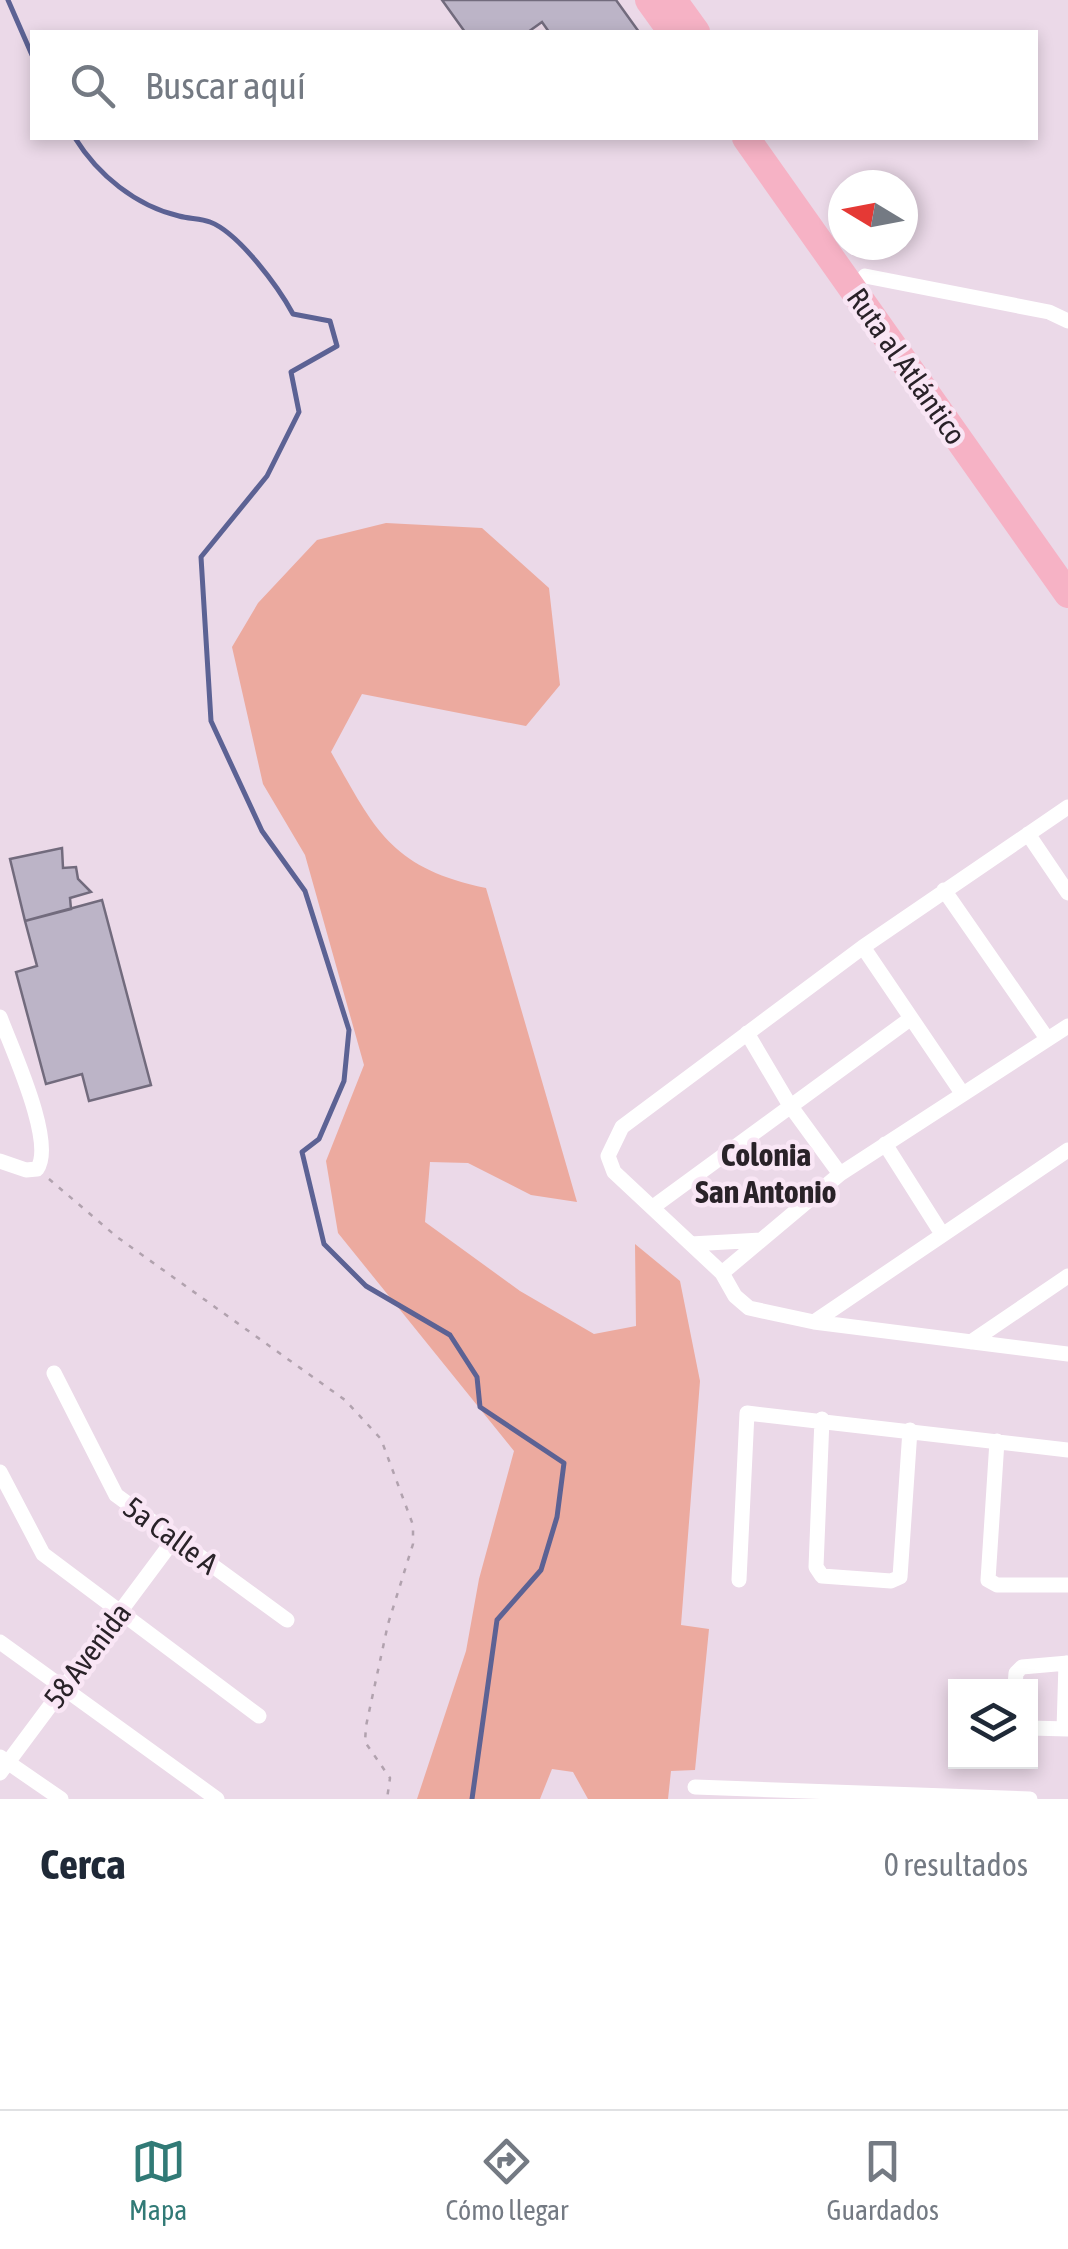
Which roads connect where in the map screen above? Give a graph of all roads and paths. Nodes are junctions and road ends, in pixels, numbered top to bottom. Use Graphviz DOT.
graph roads {
  1 [pos="649,0"];
  2 [pos="673,0"];
  3 [pos="671,30"];
  4 [pos="695,30"];
  5 [pos="747,140"];
  6 [pos="770,140"];
  7 [pos="828,223"];
  8 [pos="854,260"];
  9 [pos="865,276"];
  10 [pos="1068,321"];
  11 [pos="1068,562"];
  12 [pos="1068,594"];
  13 [pos="1068,806"];
  14 [pos="1028,834"];
  15 [pos="944,890"];
  16 [pos="1068,893"];
  17 [pos="863,947"];
  18 [pos="0,1017"];
  19 [pos="910,1019"];
  20 [pos="1068,1026"];
  21 [pos="747,1032"];
  22 [pos="1046,1037"];
  23 [pos="962,1093"];
  24 [pos="789,1104"];
  25 [pos="885,1144"];
  26 [pos="1068,1150"];
  27 [pos="0,1161"];
  28 [pos="37,1169"];
  29 [pos="840,1174"];
  30 [pos="653,1207"];
  31 [pos="942,1234"];
  32 [pos="761,1240"];
  33 [pos="691,1244"];
  34 [pos="722,1273"];
  35 [pos="1068,1276"];
  36 [pos="814,1322"];
  37 [pos="971,1342"];
  38 [pos="1068,1354"];
  39 [pos="54,1373"];
  40 [pos="822,1419"];
  41 [pos="910,1430"];
  42 [pos="996,1441"];
  43 [pos="1068,1450"];
  44 [pos="0,1472"];
  45 [pos="175,1538"];
  46 [pos="739,1580"];
  47 [pos="1068,1584"];
  48 [pos="119,1614"];
  49 [pos="288,1620"];
  50 [pos="0,1642"];
  51 [pos="1067,1664"];
  52 [pos="1016,1679"];
  53 [pos="61,1686"];
  54 [pos="259,1716"];
  55 [pos="1038,1728"];
  56 [pos="1066,1729"];
  57 [pos="2,1764"];
  58 [pos="695,1787"];
  59 [pos="61,1799"];
  60 [pos="216,1799"];
  61 [pos="387,1799"];
  62 [pos="1030,1799"];
  1 -- 3 [label="highway"];
  2 -- 4 [label="highway"];
  5 -- 12 [label="highway, Ruta al Atlántico"];
  6 -- 7 [label="highway, Ruta al Atlántico"];
  8 -- 9 [label="highway, Ruta al Atlántico"];
  9 -- 10 [label="street"];
  9 -- 11 [label="highway, Ruta al Atlántico"];
  13 -- 14 [label="street"];
  14 -- 15 [label="street"];
  14 -- 16 [label="street"];
  15 -- 17 [label="street"];
  15 -- 22 [label="street"];
  17 -- 19 [label="street"];
  17 -- 21 [label="street"];
  18 -- 28 [label="street"];
  19 -- 23 [label="street"];
  19 -- 24 [label="street"];
  20 -- 22 [label="street"];
  21 -- 24 [label="street"];
  21 -- 30 [label="street"];
  22 -- 23 [label="street"];
  23 -- 25 [label="street"];
  24 -- 29 [label="street"];
  24 -- 30 [label="street"];
  25 -- 29 [label="street"];
  25 -- 31 [label="street"];
  26 -- 31 [label="street"];
  27 -- 28 [label="street"];
  28 -- 61 [label="path"];
  29 -- 32 [label="street"];
  30 -- 33 [label="street"];
  31 -- 36 [label="street"];
  32 -- 33 [label="street"];
  32 -- 34 [label="street"];
  33 -- 34 [label="street"];
  34 -- 36 [label="street"];
  35 -- 37 [label="street"];
  36 -- 37 [label="street"];
  37 -- 38 [label="street"];
  39 -- 45 [label="street, 5a Calle A"];
  40 -- 41 [label="street"];
  40 -- 41 [label="street"];
  40 -- 46 [label="street"];
  41 -- 42 [label="street"];
  42 -- 43 [label="street"];
  42 -- 47 [label="street"];
  44 -- 48 [label="street"];
  45 -- 48 [label="street, 58 Avenida"];
  45 -- 49 [label="street, 5a Calle A"];
  48 -- 53 [label="street, 58 Avenida"];
  48 -- 54 [label="street"];
  50 -- 53 [label="street"];
  51 -- 52 [label="street"];
  51 -- 56 [label="street"];
  53 -- 57 [label="street, 58 Avenida"];
  53 -- 60 [label="street"];
  55 -- 56 [label="street"];
  57 -- 59 [label="street"];
  58 -- 62 [label="street"];
}
